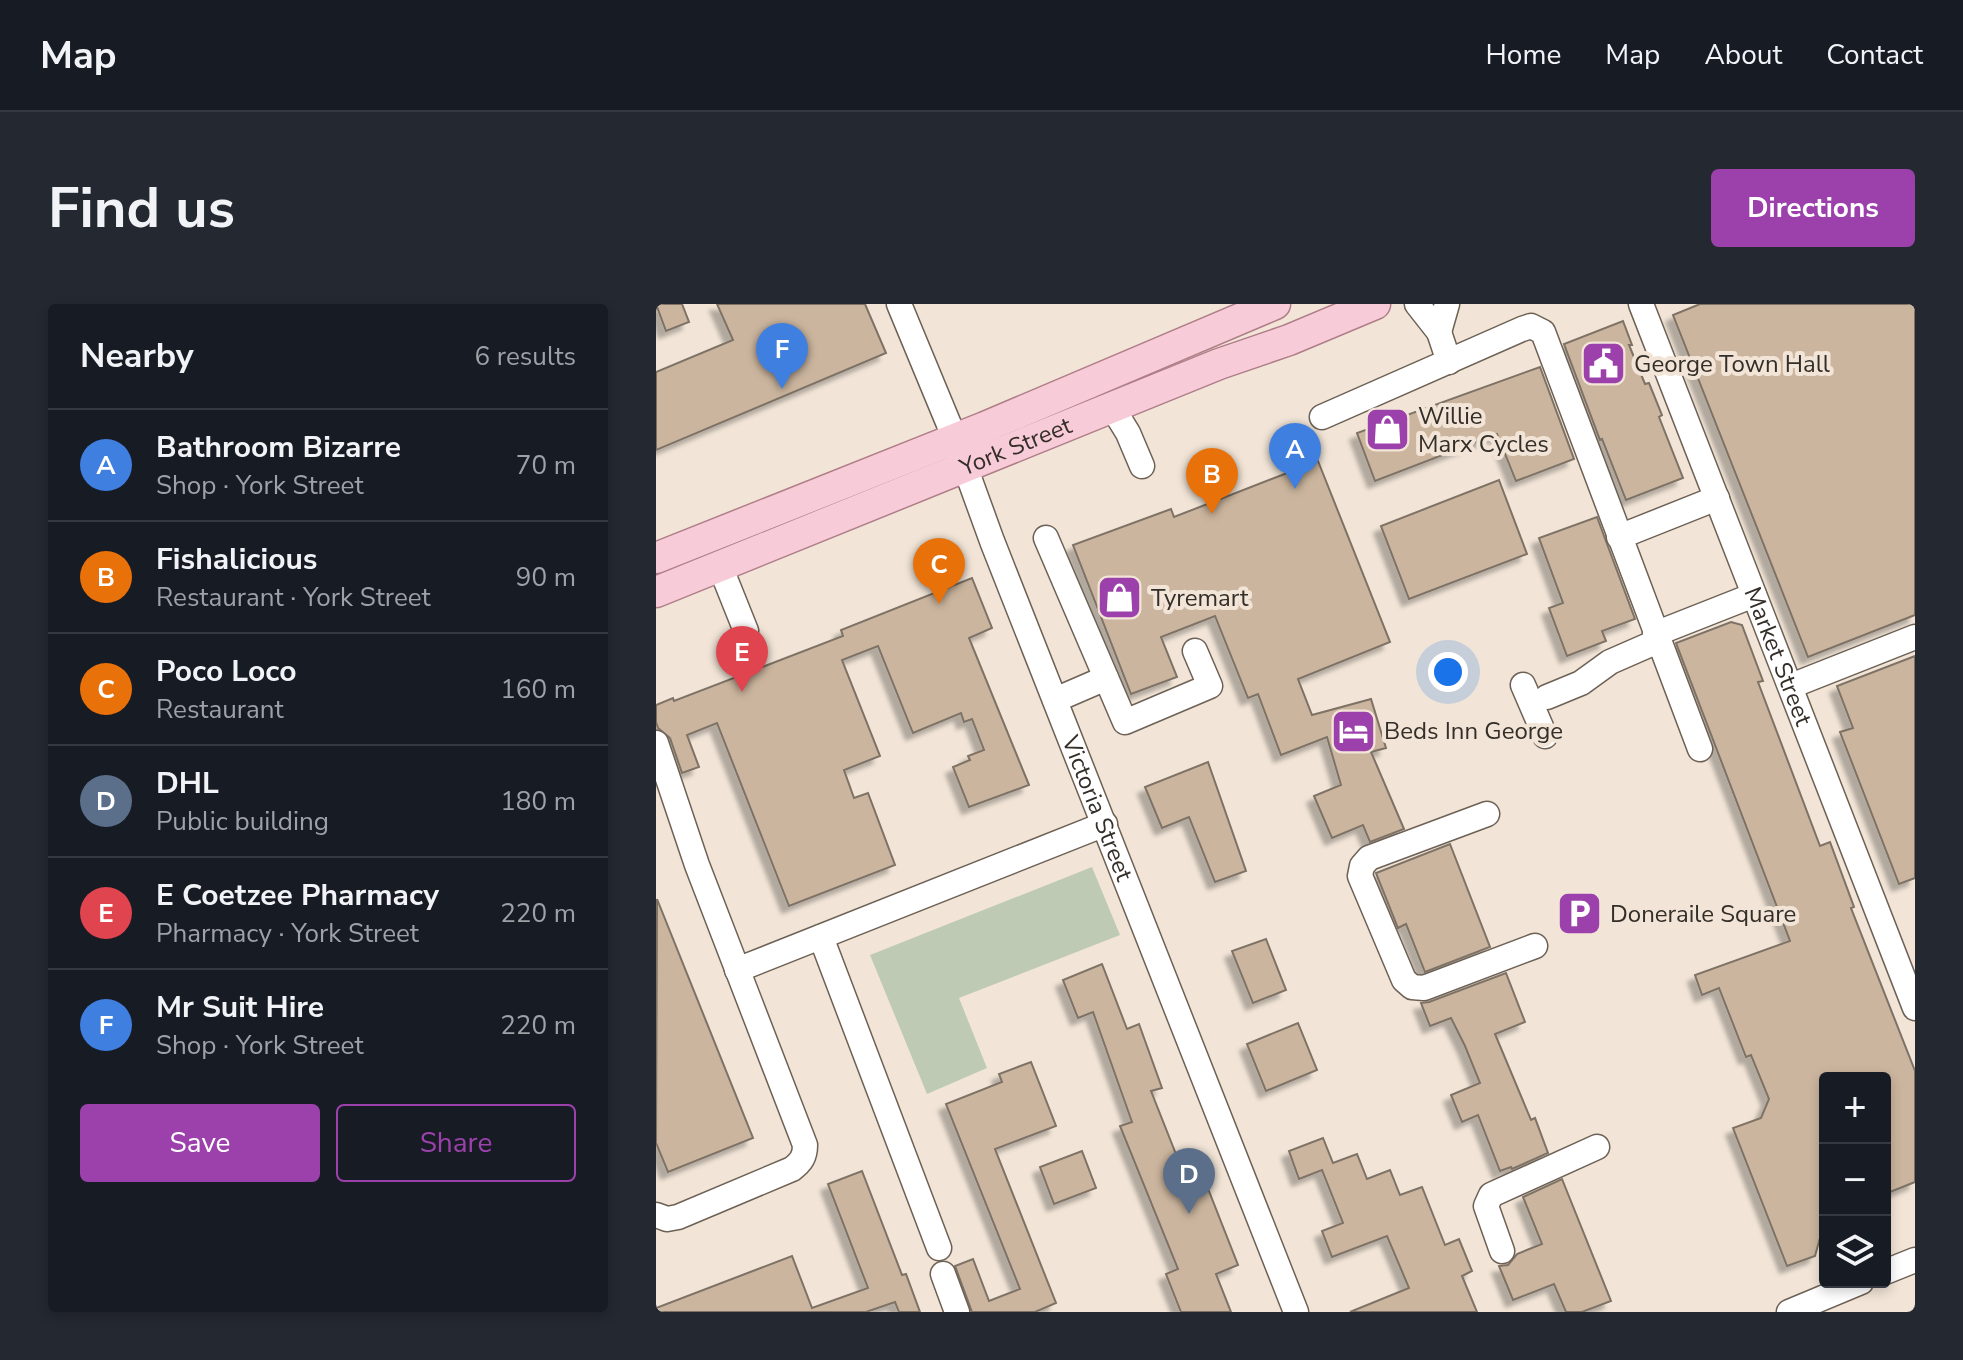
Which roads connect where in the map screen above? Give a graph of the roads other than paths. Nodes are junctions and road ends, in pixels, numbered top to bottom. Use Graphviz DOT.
graph roads {
  1 [pos="899,304"];
  2 [pos="1275,304"];
  3 [pos="1375,304"];
  4 [pos="1417,304"];
  5 [pos="1447,304"];
  6 [pos="1641,304"];
  7 [pos="1439,332"];
  8 [pos="1449,362"];
  9 [pos="1112,407"];
  10 [pos="1322,417"];
  11 [pos="960,453"];
  12 [pos="1142,466"];
  13 [pos="1717,498"];
  14 [pos="1619,537"];
  15 [pos="1046,538"];
  16 [pos="656,558"];
  17 [pos="720,566"];
  18 [pos="656,592"];
  19 [pos="1754,595"];
  20 [pos="746,631"];
  21 [pos="1657,637"];
  22 [pos="1915,637"];
  23 [pos="1195,651"];
  24 [pos="1106,678"];
  25 [pos="1523,685"];
  26 [pos="1791,686"];
  27 [pos="1547,697"];
  28 [pos="1055,700"];
  29 [pos="1545,736"];
  30 [pos="656,743"];
  31 [pos="1700,749"];
  32 [pos="1487,814"];
  33 [pos="1105,824"];
  34 [pos="821,937"];
  35 [pos="1535,946"];
  36 [pos="737,970"];
  37 [pos="1915,1008"];
  38 [pos="1597,1147"];
  39 [pos="656,1215"];
  40 [pos="939,1248"];
  41 [pos="1502,1251"];
  42 [pos="1915,1260"];
  43 [pos="1891,1270"];
  44 [pos="943,1274"];
  45 [pos="1847,1288"];
  46 [pos="957,1312"];
  47 [pos="1296,1312"];
  48 [pos="1789,1312"];
  1 -- 11 [label="street, Victoria Street"];
  2 -- 11 [label="main road, York Street"];
  3 -- 9 [label="main road, York Street"];
  4 -- 7 [label="street"];
  5 -- 7 [label="street"];
  6 -- 13 [label="street, Market Street"];
  7 -- 8 [label="street"];
  8 -- 10 [label="street"];
  8 -- 14 [label="street"];
  9 -- 11 [label="main road, York Street"];
  9 -- 12 [label="street"];
  11 -- 16 [label="main road, York Street"];
  11 -- 17 [label="main road, York Street"];
  11 -- 28 [label="street, Victoria Street"];
  13 -- 14 [label="street"];
  13 -- 19 [label="street, Market Street"];
  14 -- 21 [label="street"];
  15 -- 24 [label="street"];
  17 -- 18 [label="main road, York Street"];
  17 -- 20 [label="street"];
  19 -- 21 [label="street"];
  19 -- 26 [label="street, Market Street"];
  21 -- 27 [label="street"];
  21 -- 31 [label="street"];
  22 -- 26 [label="street"];
  23 -- 24 [label="street"];
  24 -- 28 [label="street"];
  25 -- 29 [label="street"];
  26 -- 37 [label="street, Market Street"];
  28 -- 33 [label="street, Victoria Street"];
  30 -- 36 [label="street"];
  32 -- 35 [label="street"];
  33 -- 34 [label="street"];
  33 -- 47 [label="street, Victoria Street"];
  34 -- 36 [label="street"];
  34 -- 40 [label="street"];
  36 -- 39 [label="street"];
  38 -- 41 [label="street"];
  42 -- 43 [label="street"];
  44 -- 46 [label="street"];
  45 -- 48 [label="street"];
}
